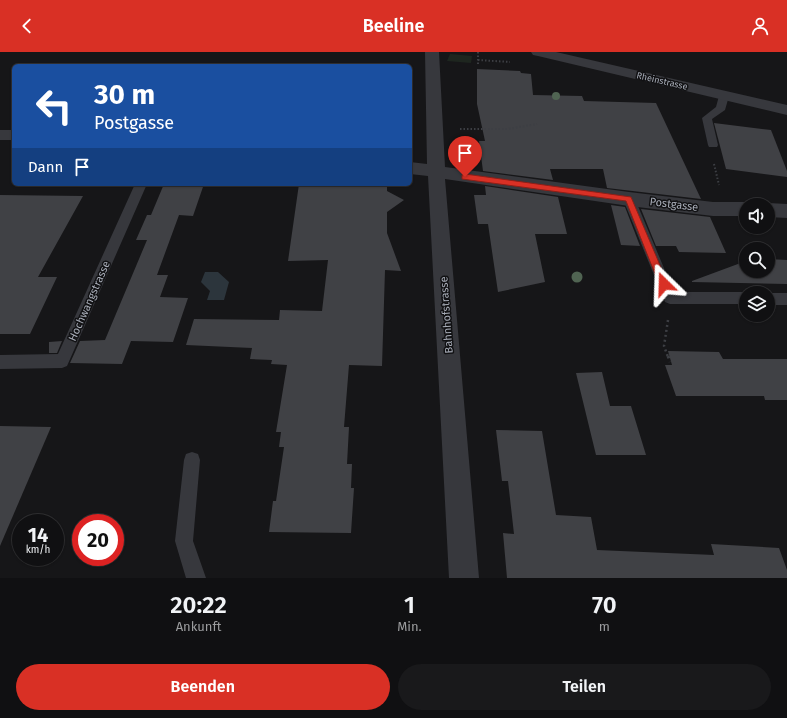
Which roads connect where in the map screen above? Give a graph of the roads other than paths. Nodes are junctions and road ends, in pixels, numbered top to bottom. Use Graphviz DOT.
graph roads {
  1 [pos="432,52"];
  2 [pos="538,52"];
  3 [pos="724,96"];
  4 [pos="787,110"];
  5 [pos="0,135"];
  6 [pos="12,135"];
  7 [pos="713,145"];
  8 [pos="412,168"];
  9 [pos="436,171"];
  10 [pos="140,186"];
  11 [pos="629,199"];
  12 [pos="739,209"];
  13 [pos="739,298"];
  14 [pos="775,299"];
  15 [pos="787,299"];
  16 [pos="0,362"];
  17 [pos="192,460"];
  18 [pos="196,578"];
  19 [pos="464,578"];
  1 -- 9 [label="street, Bahnhofstrasse"];
  2 -- 3 [label="street, Rheinstrasse"];
  3 -- 4 [label="street, Rheinstrasse"];
  3 -- 7 [label="lane"];
  5 -- 6 [label="street"];
  8 -- 9 [label="street, Postgasse"];
  9 -- 11 [label="street, Postgasse"];
  9 -- 19 [label="street, Bahnhofstrasse"];
  10 -- 16 [label="lane, Hochwangstrasse"];
  11 -- 12 [label="street, Postgasse"];
  11 -- 13 [label="lane"];
  14 -- 15 [label="lane"];
  17 -- 18 [label="lane"];
}
